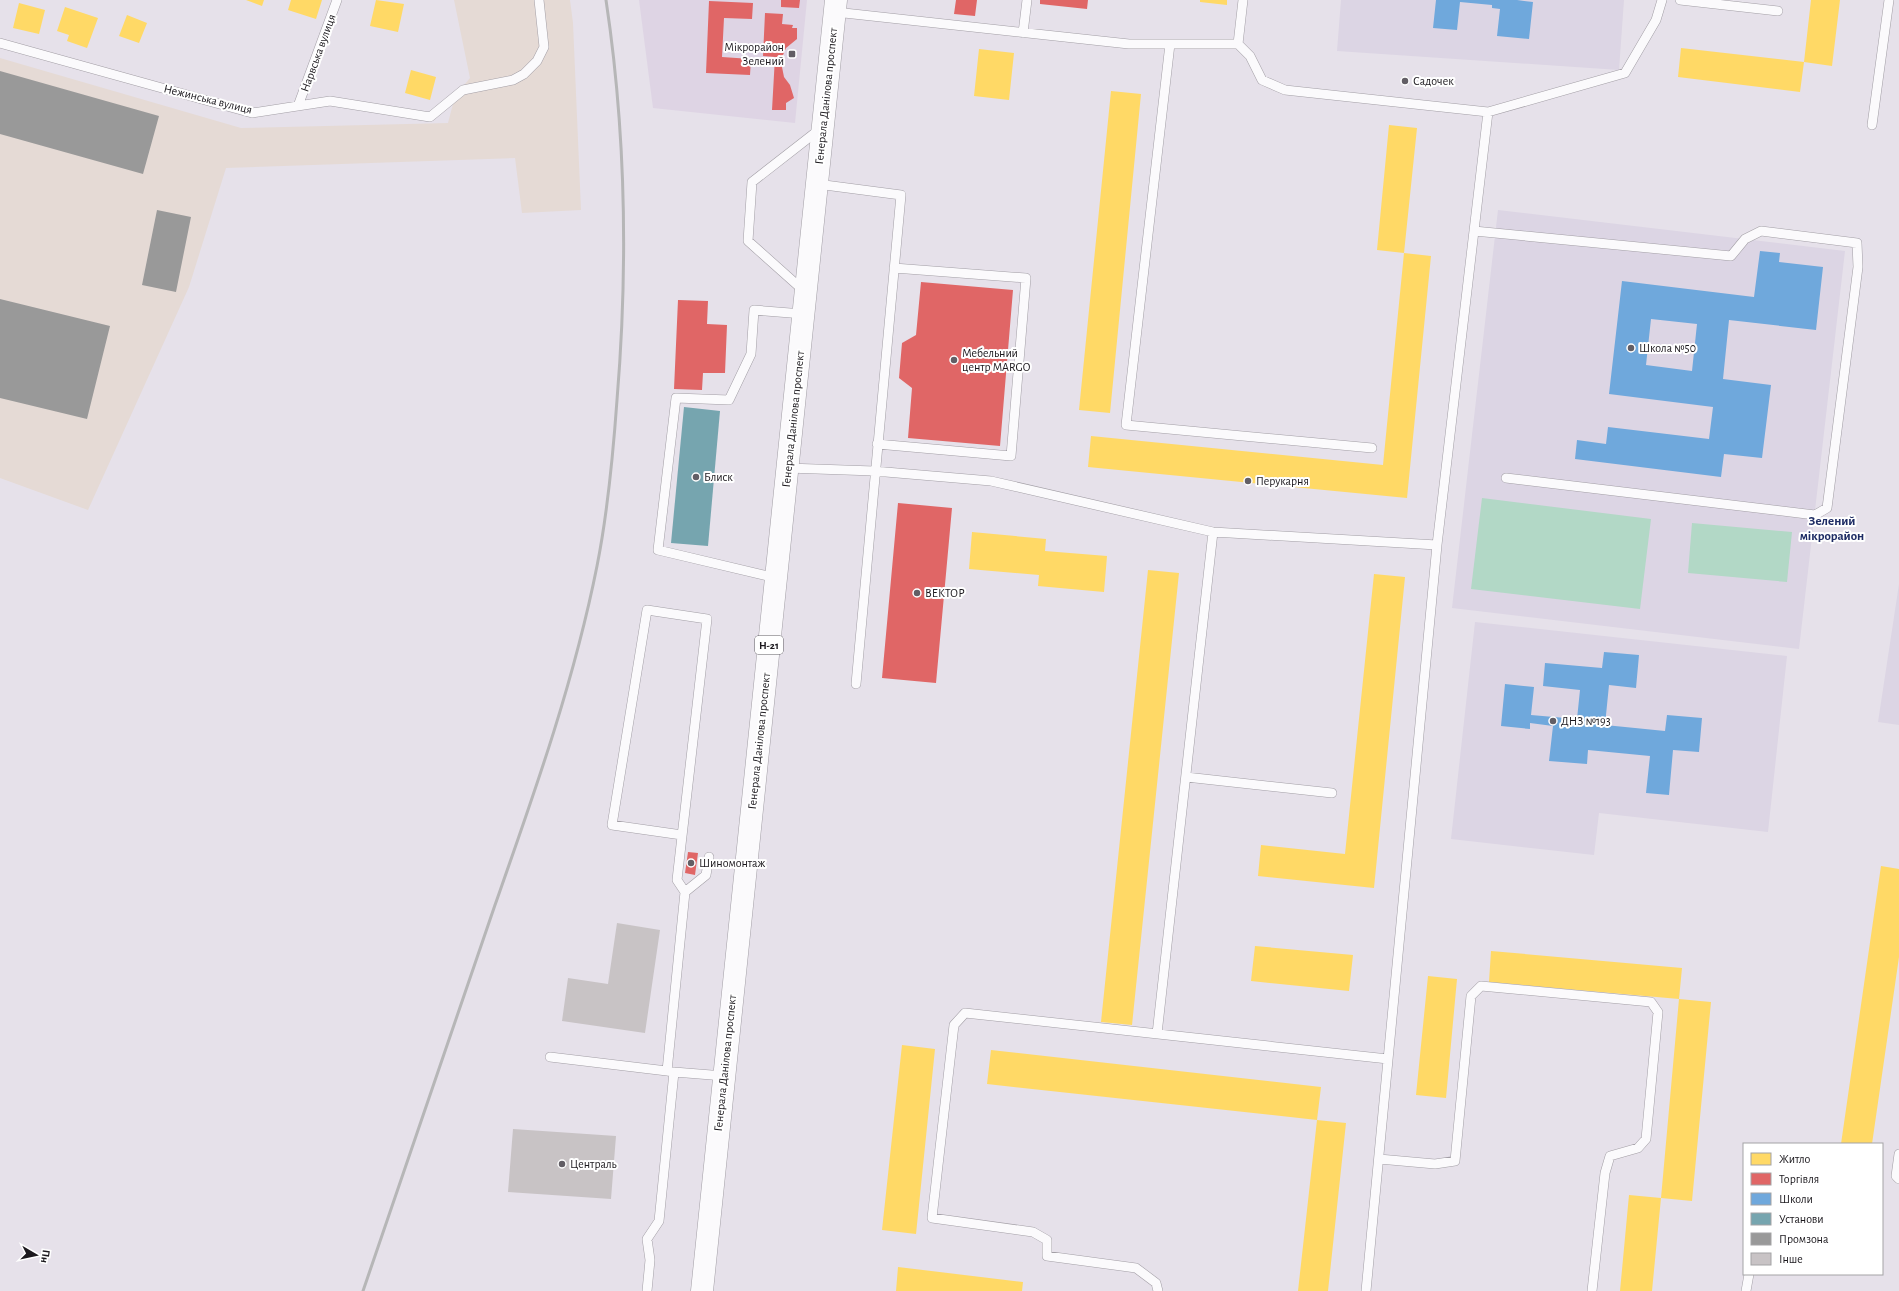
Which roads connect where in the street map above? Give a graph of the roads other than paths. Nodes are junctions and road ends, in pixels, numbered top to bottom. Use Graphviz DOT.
graph roads {
  1 [pos="337,0"];
  2 [pos="539,0"];
  3 [pos="1027,0"];
  4 [pos="1243,0"];
  5 [pos="1662,0"];
  6 [pos="1680,0"];
  7 [pos="1889,0"];
  8 [pos="836,6"];
  9 [pos="1778,10"];
  10 [pos="1023,33"];
  11 [pos="0,43"];
  12 [pos="1170,44"];
  13 [pos="1238,44"];
  14 [pos="298,106"];
  15 [pos="1488,112"];
  16 [pos="1872,125"];
  17 [pos="823,127"];
  18 [pos="817,184"];
  19 [pos="1474,232"];
  20 [pos="894,268"];
  21 [pos="806,293"];
  22 [pos="804,314"];
  23 [pos="877,444"];
  24 [pos="1372,448"];
  25 [pos="787,468"];
  26 [pos="874,472"];
  27 [pos="1506,478"];
  28 [pos="1213,532"];
  29 [pos="1437,545"];
  30 [pos="776,578"];
  31 [pos="856,684"];
  32 [pos="1186,777"];
  33 [pos="1332,793"];
  34 [pos="682,835"];
  35 [pos="709,857"];
  36 [pos="685,892"];
  37 [pos="1157,1034"];
  38 [pos="550,1057"];
  39 [pos="1388,1060"];
  40 [pos="671,1071"];
  41 [pos="724,1076"];
  42 [pos="1899,1154"];
  43 [pos="1379,1159"];
  44 [pos="1899,1179"];
  45 [pos="1749,1275"];
  46 [pos="647,1291"];
  47 [pos="702,1291"];
  48 [pos="1158,1291"];
  49 [pos="1366,1291"];
  50 [pos="1592,1291"];
  51 [pos="1746,1291"];
  1 -- 14 [label="lane, Нарвська вулиця"];
  2 -- 14 [label="lane, Нежинська вулиця"];
  3 -- 10 [label="lane"];
  4 -- 13 [label="lane"];
  5 -- 15 [label="lane"];
  6 -- 9 [label="lane"];
  7 -- 16 [label="lane"];
  8 -- 10 [label="lane"];
  8 -- 17 [label="main road, Генерала Данілова проспект / Н-21"];
  10 -- 12 [label="lane"];
  11 -- 14 [label="lane, Нежинська вулиця"];
  12 -- 13 [label="lane"];
  12 -- 24 [label="lane"];
  13 -- 15 [label="lane"];
  15 -- 19 [label="lane"];
  17 -- 18 [label="main road, Генерала Данілова проспект / Н-21"];
  17 -- 21 [label="lane"];
  18 -- 20 [label="lane"];
  18 -- 21 [label="main road, Генерала Данілова проспект / Н-21"];
  19 -- 27 [label="lane"];
  19 -- 29 [label="lane"];
  20 -- 23 [label="lane"];
  20 -- 23 [label="lane"];
  21 -- 22 [label="main road, Генерала Данілова проспект / Н-21"];
  22 -- 25 [label="main road, Генерала Данілова проспект / Н-21"];
  22 -- 30 [label="lane"];
  23 -- 26 [label="lane"];
  25 -- 26 [label="lane"];
  25 -- 30 [label="main road, Генерала Данілова проспект / Н-21"];
  26 -- 28 [label="lane"];
  26 -- 31 [label="lane"];
  28 -- 29 [label="lane"];
  28 -- 32 [label="lane"];
  29 -- 39 [label="lane"];
  30 -- 41 [label="main road, Генерала Данілова проспект / Н-21"];
  32 -- 33 [label="lane"];
  32 -- 37 [label="lane"];
  34 -- 34 [label="lane"];
  34 -- 36 [label="lane"];
  35 -- 36 [label="lane"];
  36 -- 40 [label="lane"];
  37 -- 39 [label="lane"];
  37 -- 48 [label="lane"];
  38 -- 40 [label="lane"];
  39 -- 43 [label="lane"];
  40 -- 41 [label="lane"];
  40 -- 46 [label="lane"];
  41 -- 47 [label="main road, Генерала Данілова проспект / Н-21"];
  42 -- 44 [label="lane"];
  43 -- 49 [label="lane"];
  43 -- 50 [label="lane"];
  45 -- 51 [label="lane"];
}
